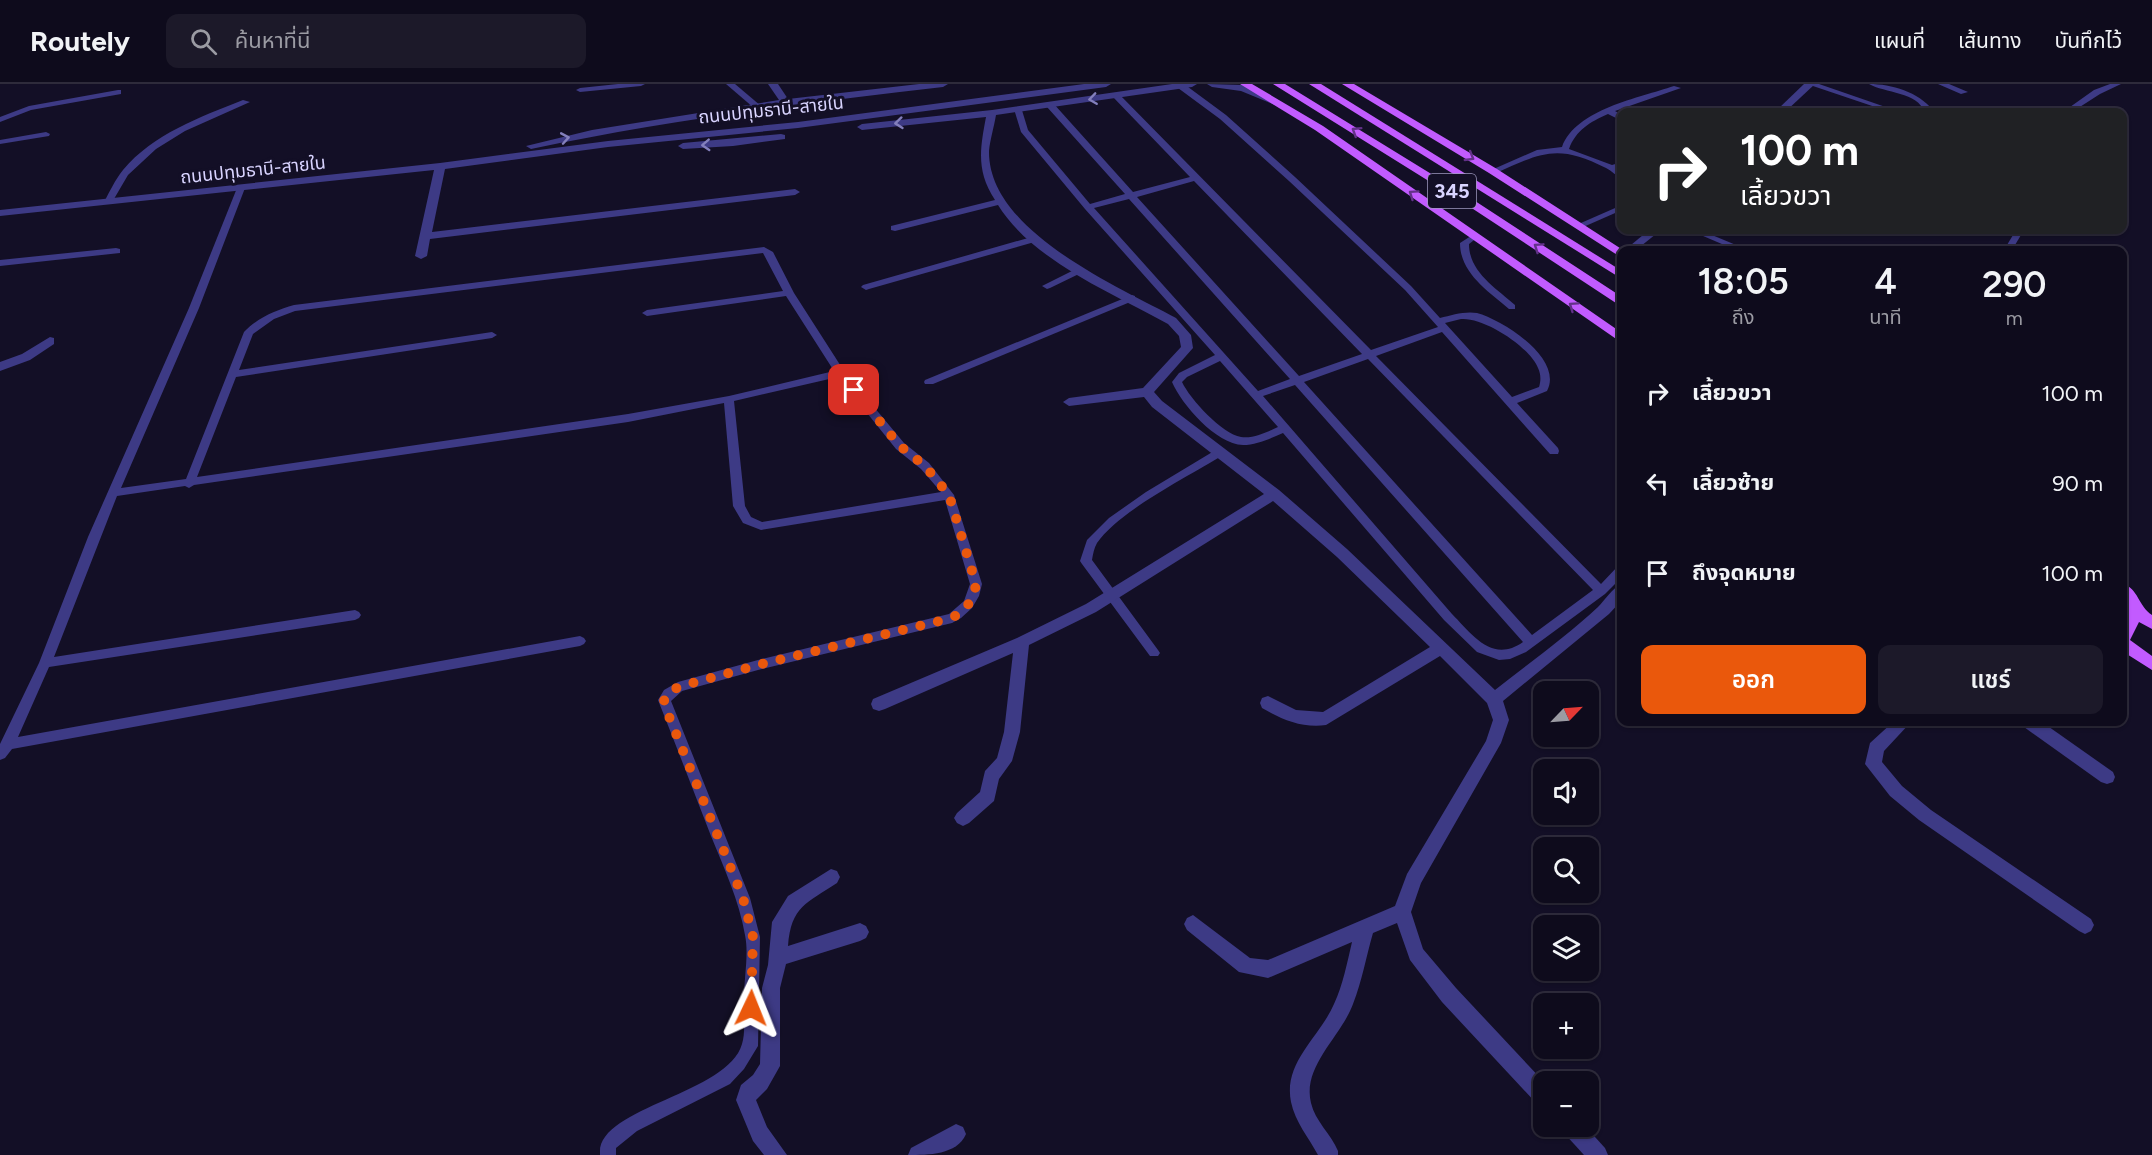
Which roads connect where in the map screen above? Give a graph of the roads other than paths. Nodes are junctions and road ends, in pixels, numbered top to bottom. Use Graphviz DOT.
graph roads {
  1 [pos="641,84"];
  2 [pos="730,84"];
  3 [pos="773,84"];
  4 [pos="944,84"];
  5 [pos="1106,84"];
  6 [pos="1192,84"];
  7 [pos="1212,84"];
  8 [pos="1245,84"];
  9 [pos="1278,84"];
  10 [pos="1314,84"];
  11 [pos="1347,84"];
  12 [pos="1810,84"];
  13 [pos="1873,84"];
  14 [pos="1942,84"];
  15 [pos="2117,84"];
  16 [pos="1181,86"];
  17 [pos="1677,88"];
  18 [pos="580,90"];
  19 [pos="118,92"];
  20 [pos="1964,92"];
  21 [pos="1116,96"];
  22 [pos="246,102"];
  23 [pos="784,102"];
  24 [pos="1277,103"];
  25 [pos="1380,104"];
  26 [pos="1050,105"];
  27 [pos="757,106"];
  28 [pos="1784,108"];
  29 [pos="1884,108"];
  30 [pos="1927,108"];
  31 [pos="2073,108"];
  32 [pos="1018,109"];
  33 [pos="1608,111"];
  34 [pos="992,113"];
  35 [pos="1617,116"];
  36 [pos="0,120"];
  37 [pos="1319,128"];
  38 [pos="46,134"];
  39 [pos="0,142"];
  40 [pos="608,144"];
  41 [pos="1565,149"];
  42 [pos="510,157"];
  43 [pos="440,166"];
  44 [pos="1617,166"];
  45 [pos="1612,168"];
  46 [pos="1493,171"];
  47 [pos="1617,172"];
  48 [pos="1196,178"];
  49 [pos="241,188"];
  50 [pos="1488,191"];
  51 [pos="795,192"];
  52 [pos="1130,196"];
  53 [pos="1468,201"];
  54 [pos="108,202"];
  55 [pos="999,202"];
  56 [pos="1088,207"];
  57 [pos="1617,209"];
  58 [pos="0,213"];
  59 [pos="1578,226"];
  60 [pos="895,228"];
  61 [pos="1650,234"];
  62 [pos="1703,234"];
  63 [pos="425,236"];
  64 [pos="1474,237"];
  65 [pos="1035,239"];
  66 [pos="1635,246"];
  67 [pos="1733,246"];
  68 [pos="116,251"];
  69 [pos="1617,252"];
  70 [pos="421,256"];
  71 [pos="0,263"];
  72 [pos="1080,270"];
  73 [pos="1617,273"];
  74 [pos="1047,286"];
  75 [pos="866,287"];
  76 [pos="789,293"];
  77 [pos="1132,298"];
  78 [pos="1617,300"];
  79 [pos="1512,307"];
  80 [pos="647,313"];
  81 [pos="1441,325"];
  82 [pos="492,335"];
  83 [pos="1617,336"];
  84 [pos="50,341"];
  85 [pos="1369,355"];
  86 [pos="1222,356"];
  87 [pos="0,367"];
  88 [pos="840,373"];
  89 [pos="232,374"];
  90 [pos="1297,380"];
  91 [pos="929,382"];
  92 [pos="1147,392"];
  93 [pos="1257,395"];
  94 [pos="729,399"];
  95 [pos="1069,402"];
  96 [pos="1510,402"];
  97 [pos="1286,428"];
  98 [pos="1554,451"];
  99 [pos="1219,452"];
  100 [pos="189,484"];
  101 [pos="113,493"];
  102 [pos="1274,494"];
  103 [pos="949,495"];
  104 [pos="1617,574"];
  105 [pos="1601,591"];
  106 [pos="2127,593"];
  107 [pos="1111,595"];
  108 [pos="1617,596"];
  109 [pos="2127,607"];
  110 [pos="355,615"];
  111 [pos="2152,623"];
  112 [pos="2127,632"];
  113 [pos="580,641"];
  114 [pos="1022,642"];
  115 [pos="1531,642"];
  116 [pos="2127,646"];
  117 [pos="1441,648"];
  118 [pos="1155,653"];
  119 [pos="45,663"];
  120 [pos="2152,664"];
  121 [pos="1494,699"];
  122 [pos="1269,703"];
  123 [pos="879,704"];
  124 [pos="1899,726"];
  125 [pos="2036,726"];
  126 [pos="4,749"];
  127 [pos="2107,777"];
  128 [pos="963,818"];
  129 [pos="831,877"];
  130 [pos="1402,912"];
  131 [pos="1193,924"];
  132 [pos="2085,925"];
  133 [pos="1365,928"];
  134 [pos="860,932"];
  135 [pos="777,958"];
  136 [pos="1533,1085"];
  137 [pos="956,1134"];
  138 [pos="1581,1137"];
  139 [pos="608,1155"];
  140 [pos="777,1155"];
  141 [pos="918,1155"];
  142 [pos="1328,1155"];
  143 [pos="1598,1155"];
  1 -- 18 [label="lane"];
  2 -- 27 [label="lane"];
  3 -- 23 [label="street"];
  4 -- 23 [label="street, ถนนปทุมธานี-สายใน"];
  5 -- 40 [label="street, ถนนปทุมธานี-สายใน"];
  6 -- 16 [label="street"];
  7 -- 24 [label="street"];
  8 -- 24 [label="main road"];
  53 -- 9 [label="main road, 345, one-way"];
  10 -- 50 [label="main road, 345"];
  11 -- 25 [label="main road"];
  12 -- 28 [label="street"];
  12 -- 29 [label="lane"];
  13 -- 30 [label="lane"];
  14 -- 20 [label="lane"];
  15 -- 31 [label="lane"];
  16 -- 21 [label="street"];
  16 -- 81 [label="lane"];
  17 -- 33 [label="lane"];
  19 -- 36 [label="lane"];
  21 -- 26 [label="street, one-way"];
  21 -- 48 [label="lane"];
  22 -- 54 [label="lane"];
  23 -- 27 [label="street, ถนนปทุมธานี-สายใน"];
  24 -- 37 [label="main road"];
  25 -- 46 [label="main road, one-way"];
  25 -- 50 [label="main road"];
  26 -- 32 [label="street"];
  26 -- 52 [label="lane"];
  42 -- 27 [label="street, ถนนปทุมธานี-สายใน, one-way"];
  32 -- 34 [label="street"];
  32 -- 56 [label="lane"];
  33 -- 35 [label="lane"];
  33 -- 41 [label="lane"];
  34 -- 40 [label="street, one-way"];
  34 -- 55 [label="street"];
  37 -- 53 [label="main road"];
  64 -- 37 [label="main road, one-way"];
  38 -- 39 [label="lane"];
  40 -- 42 [label="street, ถนนปทุมธานี-สายใน"];
  41 -- 45 [label="lane"];
  41 -- 46 [label="lane"];
  42 -- 43 [label="street, ถนนปทุมธานี-สายใน"];
  43 -- 49 [label="street, ถนนปทุมธานี-สายใน"];
  43 -- 63 [label="street"];
  44 -- 45 [label="lane"];
  45 -- 47 [label="lane"];
  46 -- 59 [label="main road"];
  48 -- 52 [label="lane"];
  48 -- 85 [label="lane"];
  49 -- 54 [label="street, ถนนปทุมธานี-สายใน"];
  49 -- 101 [label="lane"];
  50 -- 73 [label="main road, 345"];
  51 -- 63 [label="street"];
  52 -- 56 [label="lane"];
  52 -- 90 [label="lane"];
  78 -- 53 [label="main road, 345, one-way"];
  54 -- 58 [label="street, ถนนปทุมธานี-สายใน"];
  55 -- 60 [label="street"];
  55 -- 65 [label="street"];
  56 -- 86 [label="lane"];
  57 -- 59 [label="lane"];
  59 -- 69 [label="main road"];
  61 -- 66 [label="street"];
  62 -- 67 [label="lane"];
  63 -- 70 [label="street"];
  64 -- 79 [label="lane"];
  83 -- 64 [label="main road, one-way"];
  65 -- 72 [label="street"];
  65 -- 75 [label="lane"];
  68 -- 71 [label="street"];
  72 -- 74 [label="lane"];
  72 -- 77 [label="street"];
  76 -- 80 [label="lane"];
  76 -- 88 [label="lane"];
  76 -- 89 [label="lane"];
  77 -- 91 [label="lane"];
  77 -- 92 [label="street"];
  81 -- 85 [label="lane"];
  81 -- 96 [label="lane"];
  81 -- 96 [label="lane"];
  82 -- 89 [label="lane"];
  84 -- 87 [label="street"];
  85 -- 90 [label="lane"];
  85 -- 105 [label="lane"];
  86 -- 93 [label="lane"];
  86 -- 97 [label="lane"];
  88 -- 94 [label="lane"];
  88 -- 103 [label="lane"];
  89 -- 100 [label="lane"];
  90 -- 93 [label="lane"];
  90 -- 115 [label="lane"];
  92 -- 95 [label="street"];
  92 -- 99 [label="street"];
  93 -- 97 [label="lane"];
  94 -- 100 [label="lane"];
  94 -- 103 [label="lane"];
  96 -- 98 [label="lane"];
  97 -- 115 [label="lane"];
  99 -- 102 [label="street"];
  99 -- 107 [label="lane"];
  100 -- 101 [label="lane"];
  101 -- 119 [label="lane"];
  102 -- 107 [label="street"];
  102 -- 117 [label="street"];
  103 -- 139 [label="lane"];
  104 -- 105 [label="lane"];
  105 -- 115 [label="lane"];
  106 -- 112 [label="main road"];
  107 -- 114 [label="street"];
  107 -- 118 [label="lane"];
  108 -- 121 [label="street"];
  109 -- 111 [label="main road"];
  110 -- 119 [label="lane"];
  113 -- 126 [label="lane"];
  114 -- 123 [label="street"];
  114 -- 128 [label="street"];
  116 -- 120 [label="main road"];
  117 -- 121 [label="street"];
  117 -- 122 [label="street"];
  119 -- 126 [label="lane"];
  121 -- 130 [label="street"];
  124 -- 132 [label="street"];
  125 -- 127 [label="street"];
  129 -- 135 [label="street"];
  130 -- 133 [label="street"];
  130 -- 136 [label="street"];
  131 -- 133 [label="street"];
  133 -- 142 [label="street"];
  134 -- 135 [label="street"];
  135 -- 140 [label="street"];
  137 -- 141 [label="street"];
  138 -- 143 [label="street"];
}
